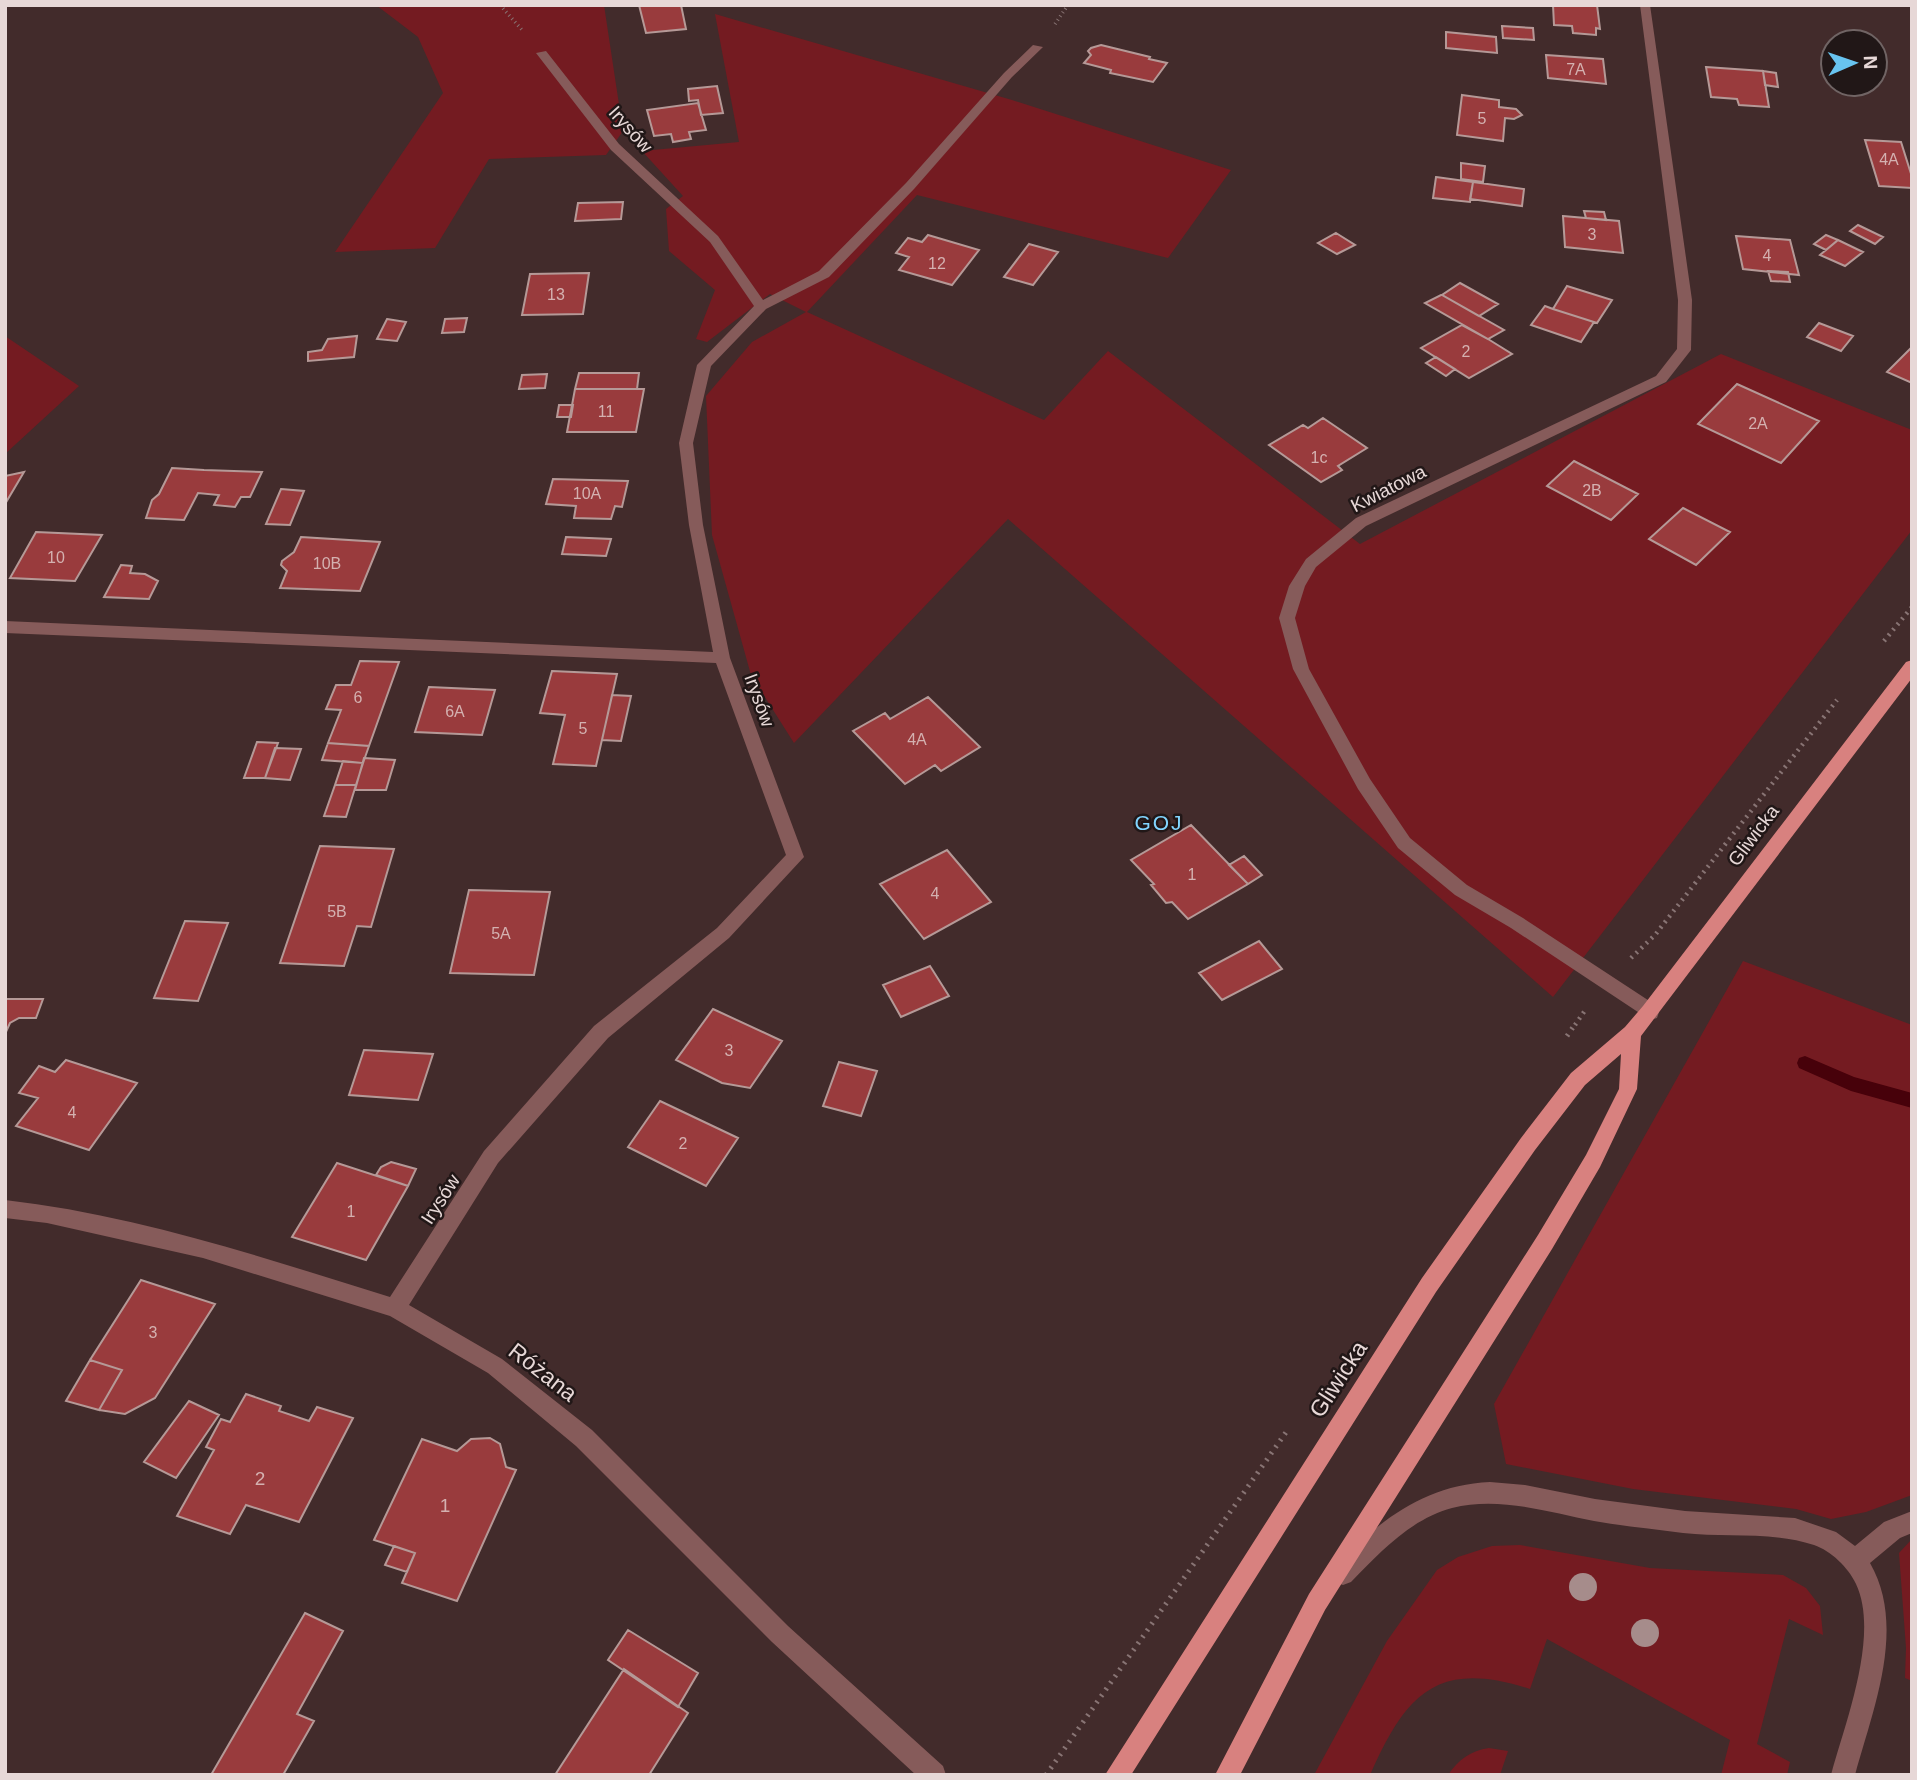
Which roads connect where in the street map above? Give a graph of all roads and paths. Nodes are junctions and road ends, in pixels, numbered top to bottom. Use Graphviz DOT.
graph roads {
  1 [pos="1645,5"];
  2 [pos="1037,47"];
  3 [pos="542,53"];
  4 [pos="761,306"];
  5 [pos="5,627"];
  6 [pos="722,658"];
  7 [pos="1912,666"];
  8 [pos="1650,1012"];
  9 [pos="1632,1033"];
  10 [pos="5,1209"];
  11 [pos="395,1308"];
  12 [pos="1912,1522"];
  13 [pos="1855,1561"];
  14 [pos="1317,1602"];
  15 [pos="934,1775"];
  16 [pos="1117,1775"];
  17 [pos="1227,1775"];
  18 [pos="1843,1775"];
  1 -- 8 [label="street, Kwiatowa"];
  2 -- 4 [label="street"];
  3 -- 4 [label="street, Irysów"];
  4 -- 6 [label="street, Irysów"];
  5 -- 6 [label="street"];
  6 -- 11 [label="street, Irysów"];
  7 -- 8 [label="main road, Gliwicka"];
  8 -- 9 [label="main road, Gliwicka"];
  9 -- 14 [label="main road"];
  9 -- 16 [label="main road, Gliwicka"];
  10 -- 11 [label="street, Różana"];
  11 -- 15 [label="street, Różana"];
  12 -- 13 [label="street"];
  13 -- 14 [label="street"];
  13 -- 18 [label="street"];
  14 -- 17 [label="main road"];
}
